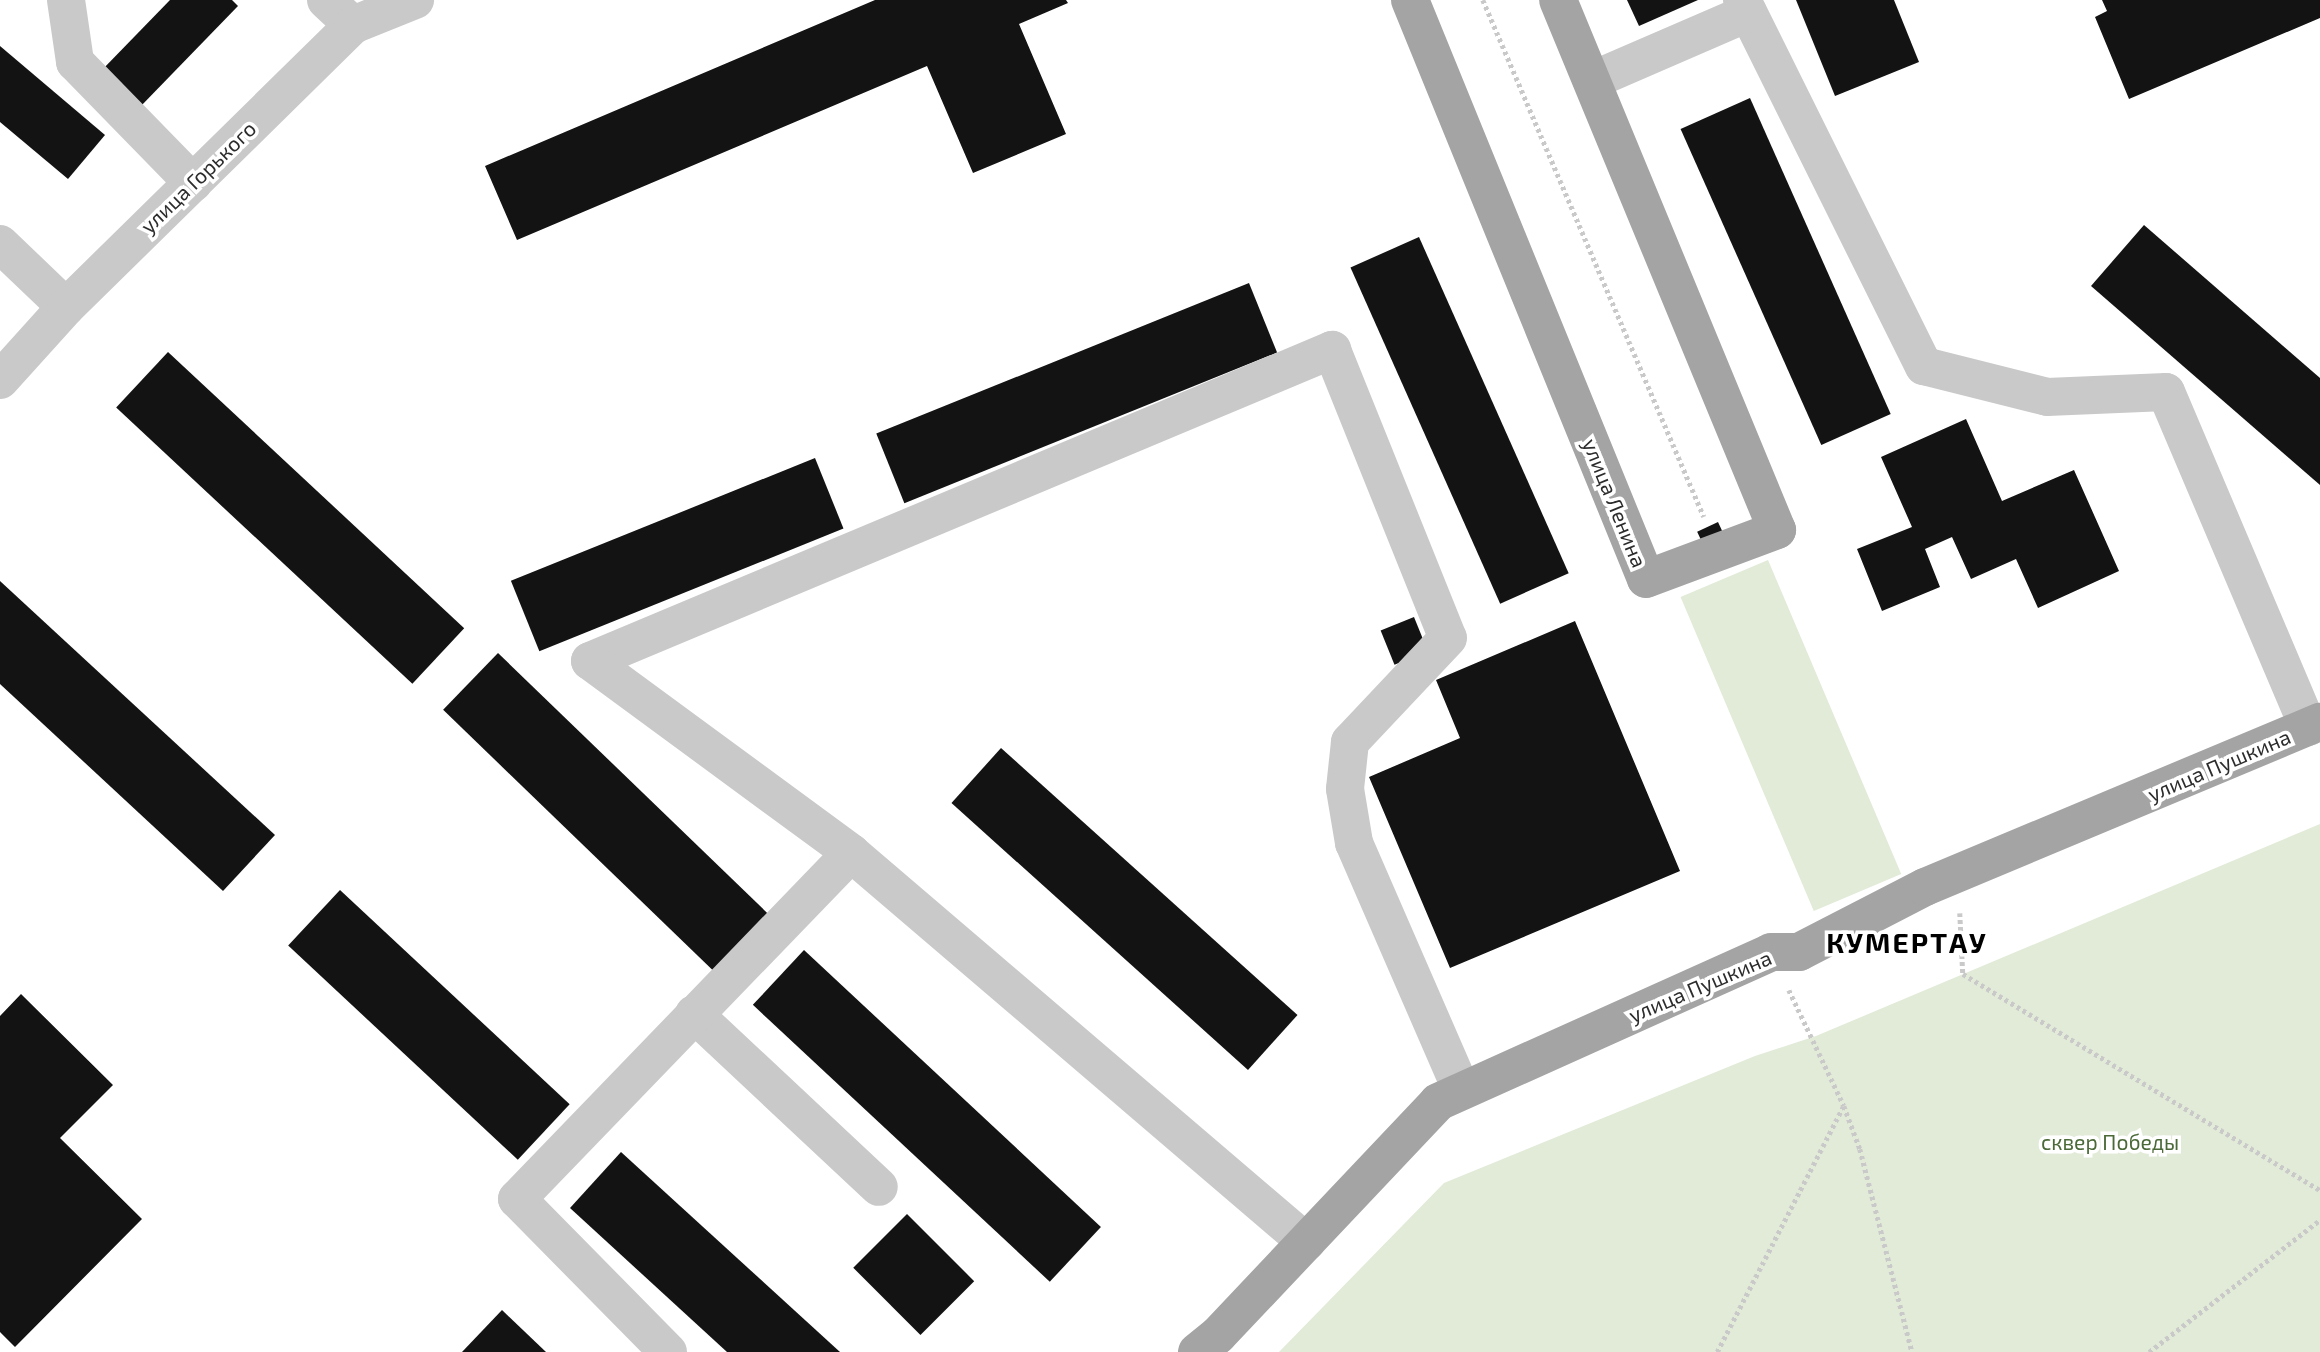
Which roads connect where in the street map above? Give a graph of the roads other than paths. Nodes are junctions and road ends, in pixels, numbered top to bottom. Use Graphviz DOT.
graph roads {
  1 [pos="66,0"];
  2 [pos="415,0"];
  3 [pos="1410,0"];
  4 [pos="1559,0"];
  5 [pos="1745,6"];
  6 [pos="340,13"];
  7 [pos="1593,80"];
  8 [pos="192,183"];
  9 [pos="0,244"];
  10 [pos="66,307"];
  11 [pos="0,380"];
  12 [pos="2314,724"];
  13 [pos="851,853"];
  14 [pos="694,1014"];
  15 [pos="1462,1091"];
  16 [pos="879,1187"];
  17 [pos="1306,1242"];
  18 [pos="1217,1346"];
  19 [pos="668,1352"];
  1 -- 8 [label="street"];
  2 -- 6 [label="street, улица Горького"];
  3 -- 7 [label="main road, улица Ленина"];
  4 -- 7 [label="main road, улица Ленина"];
  5 -- 7 [label="street"];
  5 -- 12 [label="street"];
  6 -- 8 [label="street, улица Горького"];
  8 -- 10 [label="street, улица Горького"];
  9 -- 10 [label="street"];
  10 -- 11 [label="street, улица Горького"];
  12 -- 15 [label="main road, улица Пушкина"];
  13 -- 14 [label="street"];
  13 -- 15 [label="street"];
  13 -- 17 [label="street"];
  14 -- 16 [label="street"];
  14 -- 19 [label="street"];
  15 -- 17 [label="main road, улица Пушкина"];
  17 -- 18 [label="main road, улица Пушкина"];
}
